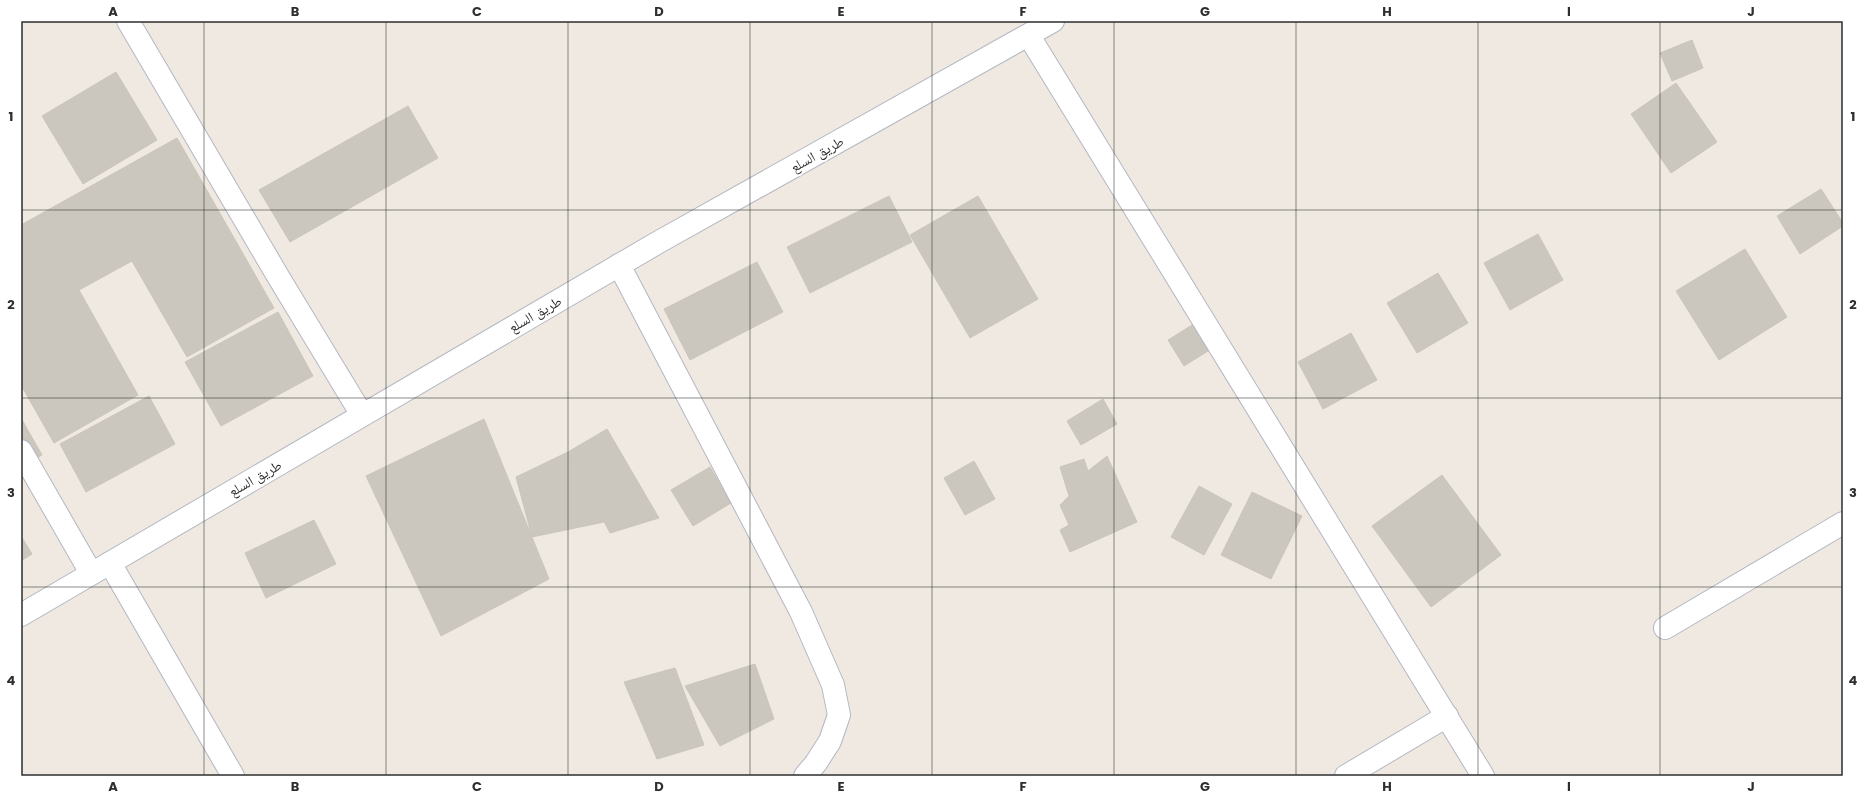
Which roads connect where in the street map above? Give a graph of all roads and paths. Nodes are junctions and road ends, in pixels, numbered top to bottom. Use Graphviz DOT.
graph roads {
  1 [pos="128,21"];
  2 [pos="1053,21"];
  3 [pos="1029,36"];
  4 [pos="619,265"];
  5 [pos="362,415"];
  6 [pos="21,451"];
  7 [pos="1843,523"];
  8 [pos="110,563"];
  9 [pos="91,573"];
  10 [pos="21,615"];
  11 [pos="1665,628"];
  12 [pos="1447,716"];
  13 [pos="233,776"];
  14 [pos="805,776"];
  15 [pos="1346,776"];
  16 [pos="1484,776"];
  1 -- 5 [label="street"];
  2 -- 3 [label="street, طريق السلع"];
  3 -- 4 [label="street, طريق السلع"];
  3 -- 12 [label="street"];
  4 -- 5 [label="street, طريق السلع"];
  4 -- 14 [label="street"];
  5 -- 8 [label="street, طريق السلع"];
  6 -- 9 [label="street"];
  7 -- 11 [label="street"];
  8 -- 9 [label="street, طريق السلع"];
  8 -- 13 [label="street"];
  9 -- 10 [label="street, طريق السلع"];
  12 -- 15 [label="street"];
  12 -- 16 [label="street"];
}
